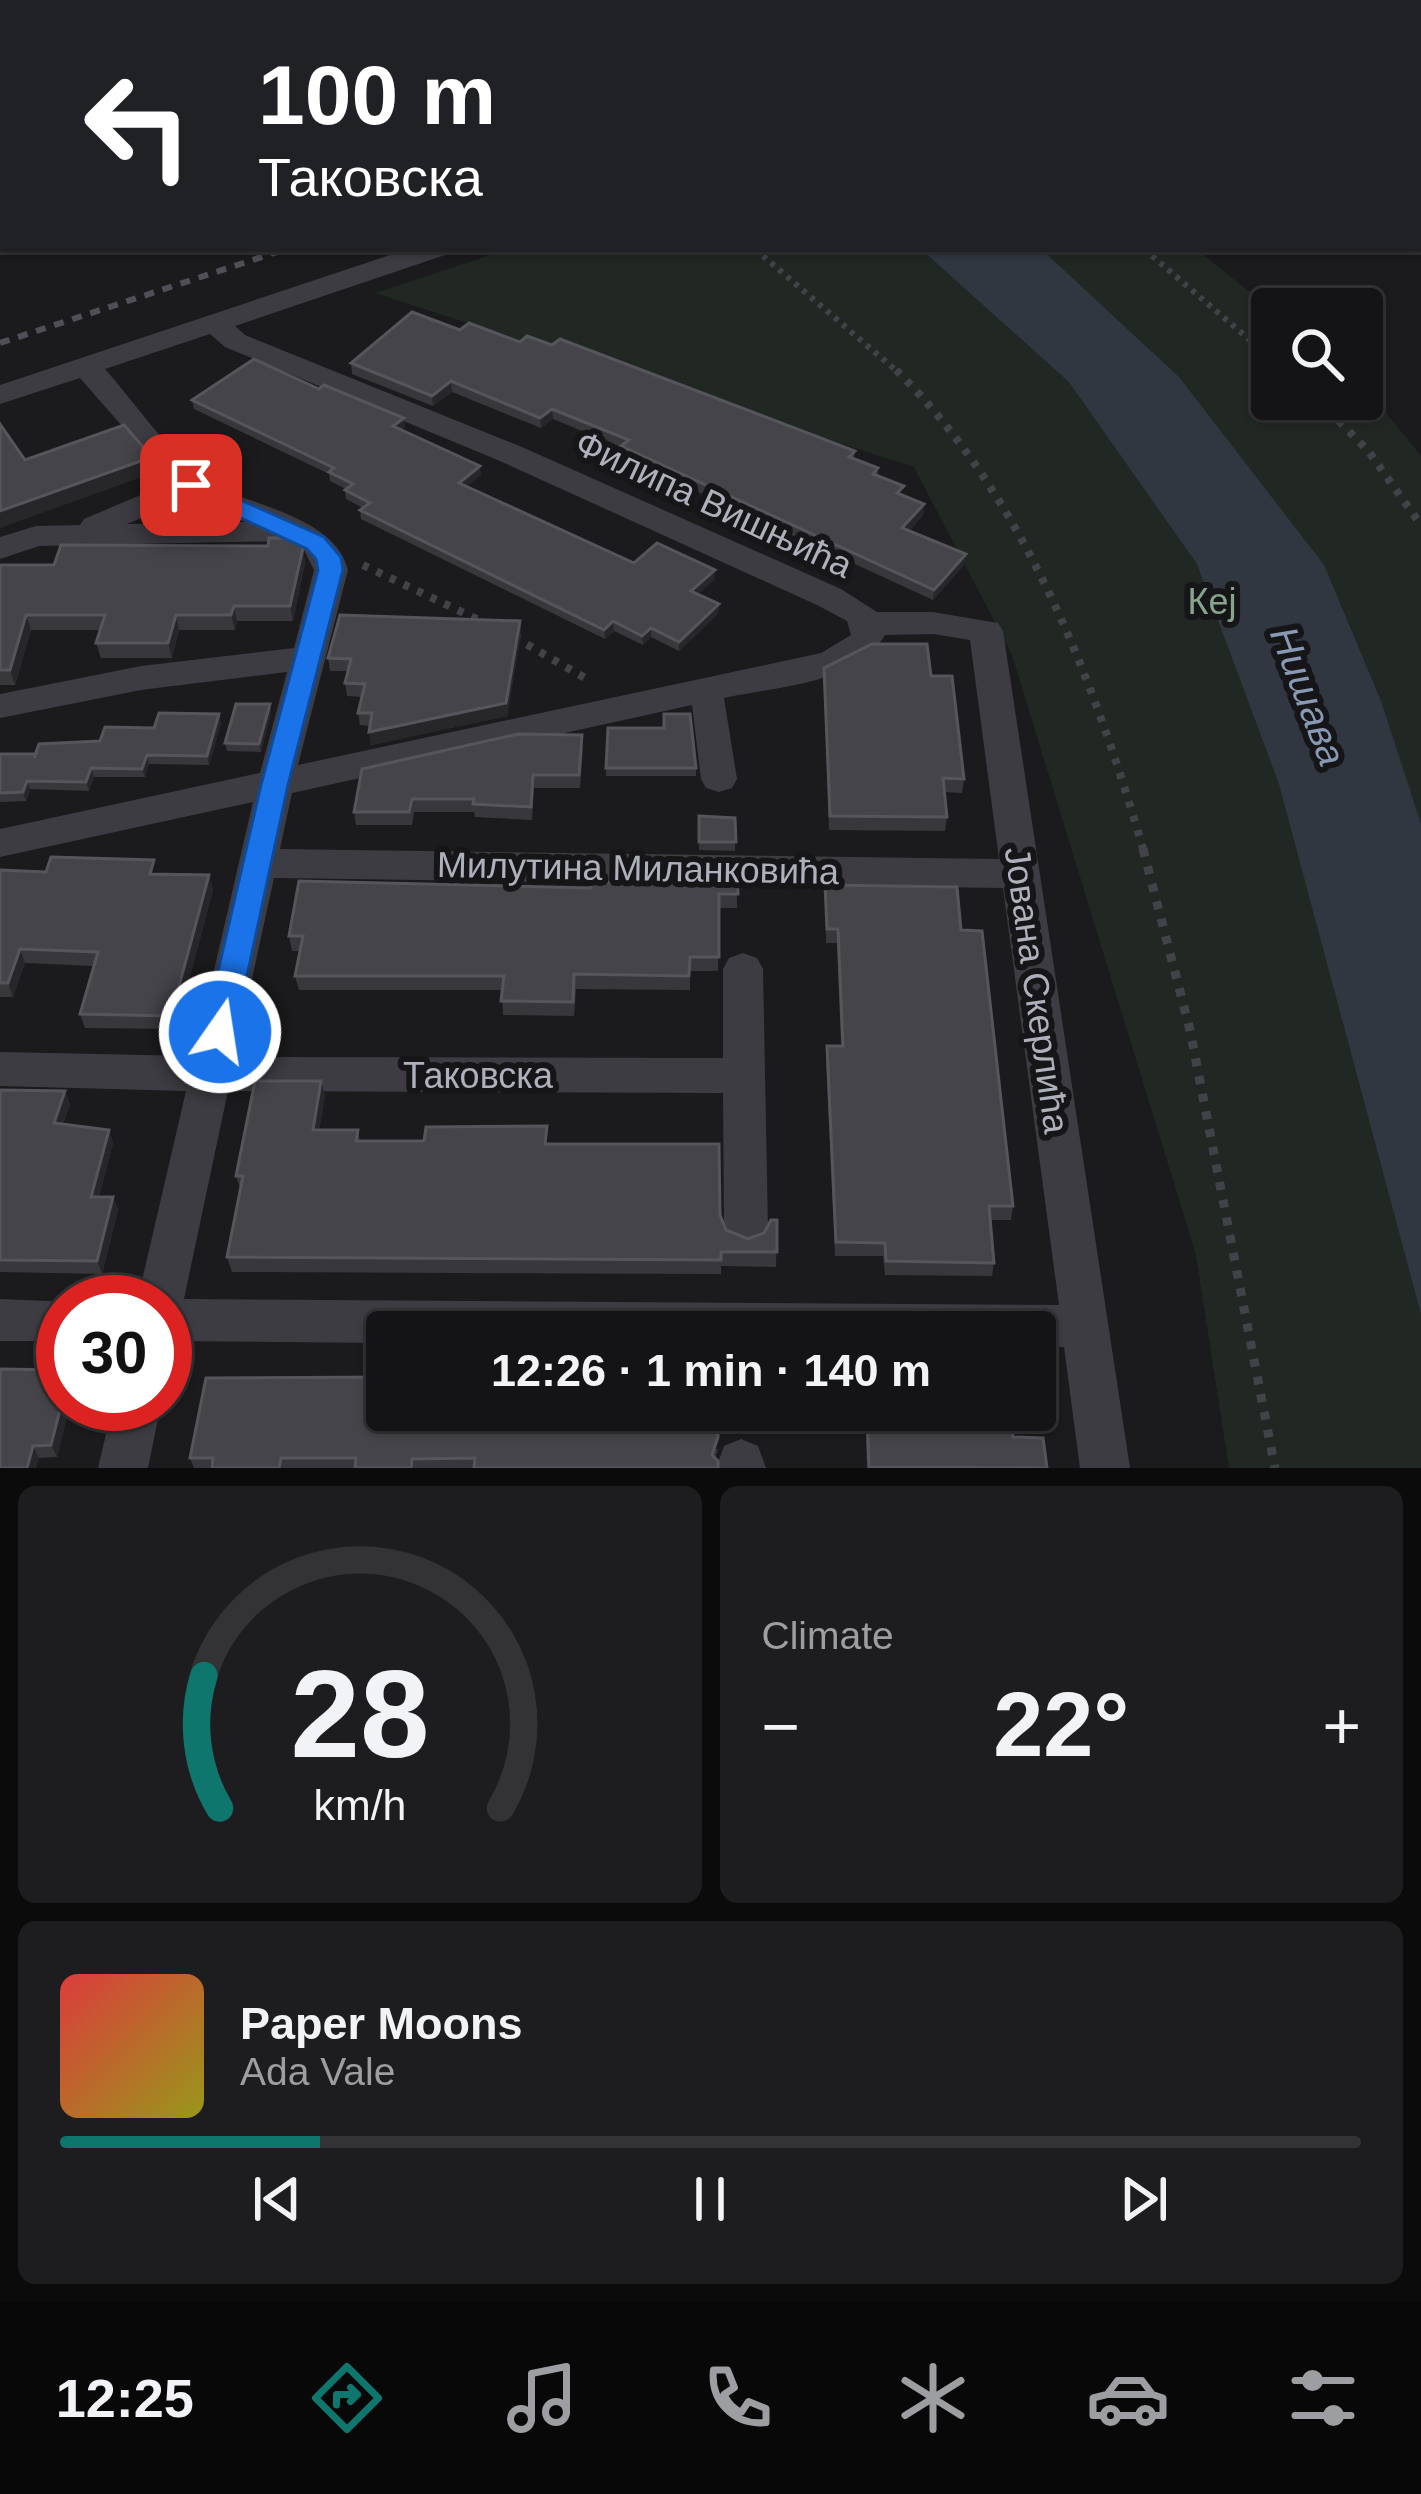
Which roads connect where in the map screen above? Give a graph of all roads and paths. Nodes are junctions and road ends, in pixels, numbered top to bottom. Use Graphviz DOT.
graph roads {
  1 [pos="426,252"];
  2 [pos="759,252"];
  3 [pos="1147,252"];
  4 [pos="214,323"];
  5 [pos="1251,341"];
  6 [pos="86,366"];
  7 [pos="0,395"];
  8 [pos="1338,420"];
  9 [pos="191,485"];
  10 [pos="1421,525"];
  11 [pos="292,532"];
  12 [pos="79,533"];
  13 [pos="0,549"];
  14 [pos="323,550"];
  15 [pos="867,624"];
  16 [pos="306,658"];
  17 [pos="704,690"];
  18 [pos="633,705"];
  19 [pos="0,706"];
  20 [pos="719,779"];
  21 [pos="274,785"];
  22 [pos="0,843"];
  23 [pos="258,863"];
  24 [pos="1019,874"];
  25 [pos="743,969"];
  26 [pos="0,1069"];
  27 [pos="210,1074"];
  28 [pos="747,1076"];
  29 [pos="746,1229"];
  30 [pos="166,1275"];
  31 [pos="36,1320"];
  32 [pos="192,1320"];
  33 [pos="0,1321"];
  34 [pos="1085,1326"];
  35 [pos="131,1431"];
  36 [pos="123,1468"];
  37 [pos="1105,1468"];
  38 [pos="1275,1468"];
  1 -- 4 [label="street"];
  2 -- 38 [label="path"];
  3 -- 5 [label="path"];
  4 -- 6 [label="street"];
  4 -- 15 [label="street, Филипа Вишњића"];
  6 -- 7 [label="street"];
  6 -- 9 [label="street"];
  8 -- 10 [label="path"];
  9 -- 11 [label="street"];
  9 -- 12 [label="street"];
  11 -- 12 [label="street"];
  11 -- 14 [label="street"];
  12 -- 13 [label="street"];
  14 -- 16 [label="street"];
  14 -- 18 [label="path"];
  15 -- 17 [label="street, Филипа Вишњића"];
  15 -- 24 [label="street, Јована Скерлића"];
  16 -- 19 [label="street"];
  16 -- 21 [label="street"];
  17 -- 18 [label="street, Филипа Вишњића"];
  17 -- 20 [label="street"];
  18 -- 21 [label="street, Филипа Вишњића"];
  21 -- 22 [label="street"];
  21 -- 23 [label="street"];
  23 -- 24 [label="street, Милутина Миланковића"];
  23 -- 27 [label="street"];
  24 -- 34 [label="street, Јована Скерлића"];
  25 -- 28 [label="street"];
  26 -- 27 [label="street, Таковска"];
  27 -- 28 [label="street, Таковска"];
  27 -- 30 [label="street"];
  28 -- 29 [label="street"];
  31 -- 33 [label="street"];
  32 -- 34 [label="street"];
  34 -- 37 [label="street, Јована Скерлића"];
  35 -- 36 [label="street"];
}
